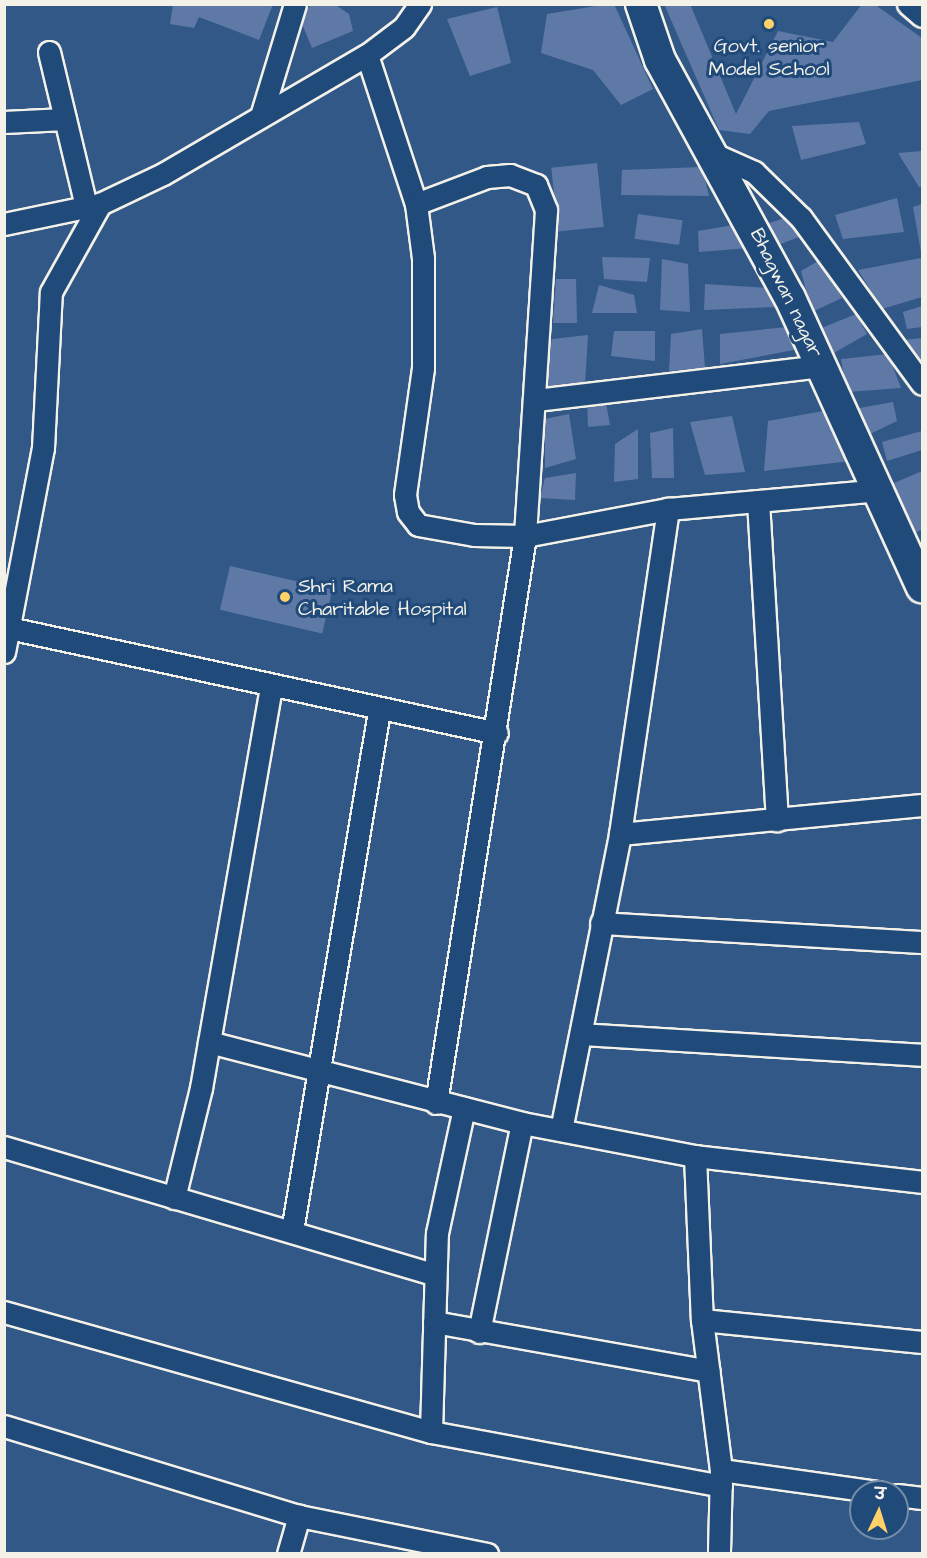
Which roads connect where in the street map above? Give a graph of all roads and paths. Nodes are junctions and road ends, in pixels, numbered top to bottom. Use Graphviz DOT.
graph roads {
  1 [pos="295,4"];
  2 [pos="420,4"];
  3 [pos="641,4"];
  4 [pos="908,4"];
  5 [pos="922,16"];
  6 [pos="49,52"];
  7 [pos="367,55"];
  8 [pos="261,117"];
  9 [pos="65,119"];
  10 [pos="4,122"];
  11 [pos="716,154"];
  12 [pos="416,204"];
  13 [pos="93,205"];
  14 [pos="4,224"];
  15 [pos="821,366"];
  16 [pos="922,384"];
  17 [pos="536,400"];
  18 [pos="882,490"];
  19 [pos="758,501"];
  20 [pos="668,509"];
  21 [pos="525,536"];
  22 [pos="922,587"];
  23 [pos="7,627"];
  24 [pos="4,652"];
  25 [pos="271,687"];
  26 [pos="379,711"];
  27 [pos="497,733"];
  28 [pos="922,806"];
  29 [pos="777,820"];
  30 [pos="620,834"];
  31 [pos="601,923"];
  32 [pos="922,942"];
  33 [pos="581,1034"];
  34 [pos="209,1042"];
  35 [pos="922,1055"];
  36 [pos="321,1068"];
  37 [pos="436,1103"];
  38 [pos="464,1108"];
  39 [pos="522,1123"];
  40 [pos="561,1130"];
  41 [pos="4,1147"];
  42 [pos="695,1156"];
  43 [pos="922,1182"];
  44 [pos="174,1198"];
  45 [pos="292,1231"];
  46 [pos="434,1274"];
  47 [pos="4,1312"];
  48 [pos="702,1320"];
  49 [pos="434,1322"];
  50 [pos="479,1332"];
  51 [pos="922,1342"];
  52 [pos="709,1371"];
  53 [pos="4,1426"];
  54 [pos="431,1432"];
  55 [pos="721,1478"];
  56 [pos="849,1489"];
  57 [pos="299,1516"];
  58 [pos="288,1554"];
  59 [pos="487,1554"];
  60 [pos="720,1554"];
  1 -- 8 [label="street"];
  2 -- 7 [label="street"];
  3 -- 11 [label="street, Bhagwan nagar"];
  4 -- 5 [label="street"];
  6 -- 9 [label="street"];
  7 -- 8 [label="street"];
  7 -- 12 [label="street"];
  8 -- 13 [label="street"];
  9 -- 10 [label="street"];
  9 -- 13 [label="street"];
  11 -- 15 [label="street, Bhagwan nagar"];
  11 -- 16 [label="street"];
  12 -- 17 [label="street"];
  12 -- 21 [label="street"];
  13 -- 14 [label="street"];
  13 -- 23 [label="street"];
  15 -- 17 [label="street"];
  15 -- 18 [label="street, Bhagwan nagar"];
  17 -- 21 [label="street"];
  18 -- 19 [label="street"];
  18 -- 22 [label="street, Bhagwan nagar"];
  19 -- 20 [label="street"];
  19 -- 29 [label="street"];
  20 -- 21 [label="street"];
  20 -- 30 [label="street"];
  21 -- 27 [label="street"];
  23 -- 24 [label="street"];
  23 -- 25 [label="street"];
  25 -- 26 [label="street"];
  25 -- 34 [label="street"];
  26 -- 27 [label="street"];
  26 -- 36 [label="street"];
  27 -- 37 [label="street"];
  28 -- 29 [label="street"];
  29 -- 30 [label="street"];
  30 -- 31 [label="street"];
  31 -- 32 [label="street"];
  31 -- 33 [label="street"];
  33 -- 35 [label="street"];
  33 -- 40 [label="street"];
  34 -- 36 [label="street"];
  34 -- 44 [label="street"];
  36 -- 37 [label="street"];
  36 -- 45 [label="street"];
  37 -- 38 [label="street"];
  38 -- 39 [label="street"];
  38 -- 46 [label="street"];
  39 -- 40 [label="street"];
  39 -- 50 [label="street"];
  40 -- 42 [label="street"];
  41 -- 44 [label="street"];
  42 -- 43 [label="street"];
  42 -- 48 [label="street"];
  44 -- 45 [label="street"];
  45 -- 46 [label="street"];
  46 -- 49 [label="street"];
  47 -- 54 [label="street"];
  48 -- 51 [label="street"];
  48 -- 52 [label="street"];
  49 -- 50 [label="street"];
  49 -- 54 [label="street"];
  50 -- 52 [label="street"];
  52 -- 55 [label="street"];
  53 -- 57 [label="street"];
  54 -- 55 [label="street"];
  55 -- 56 [label="street"];
  55 -- 60 [label="street"];
  57 -- 58 [label="street"];
  57 -- 59 [label="street"];
}
